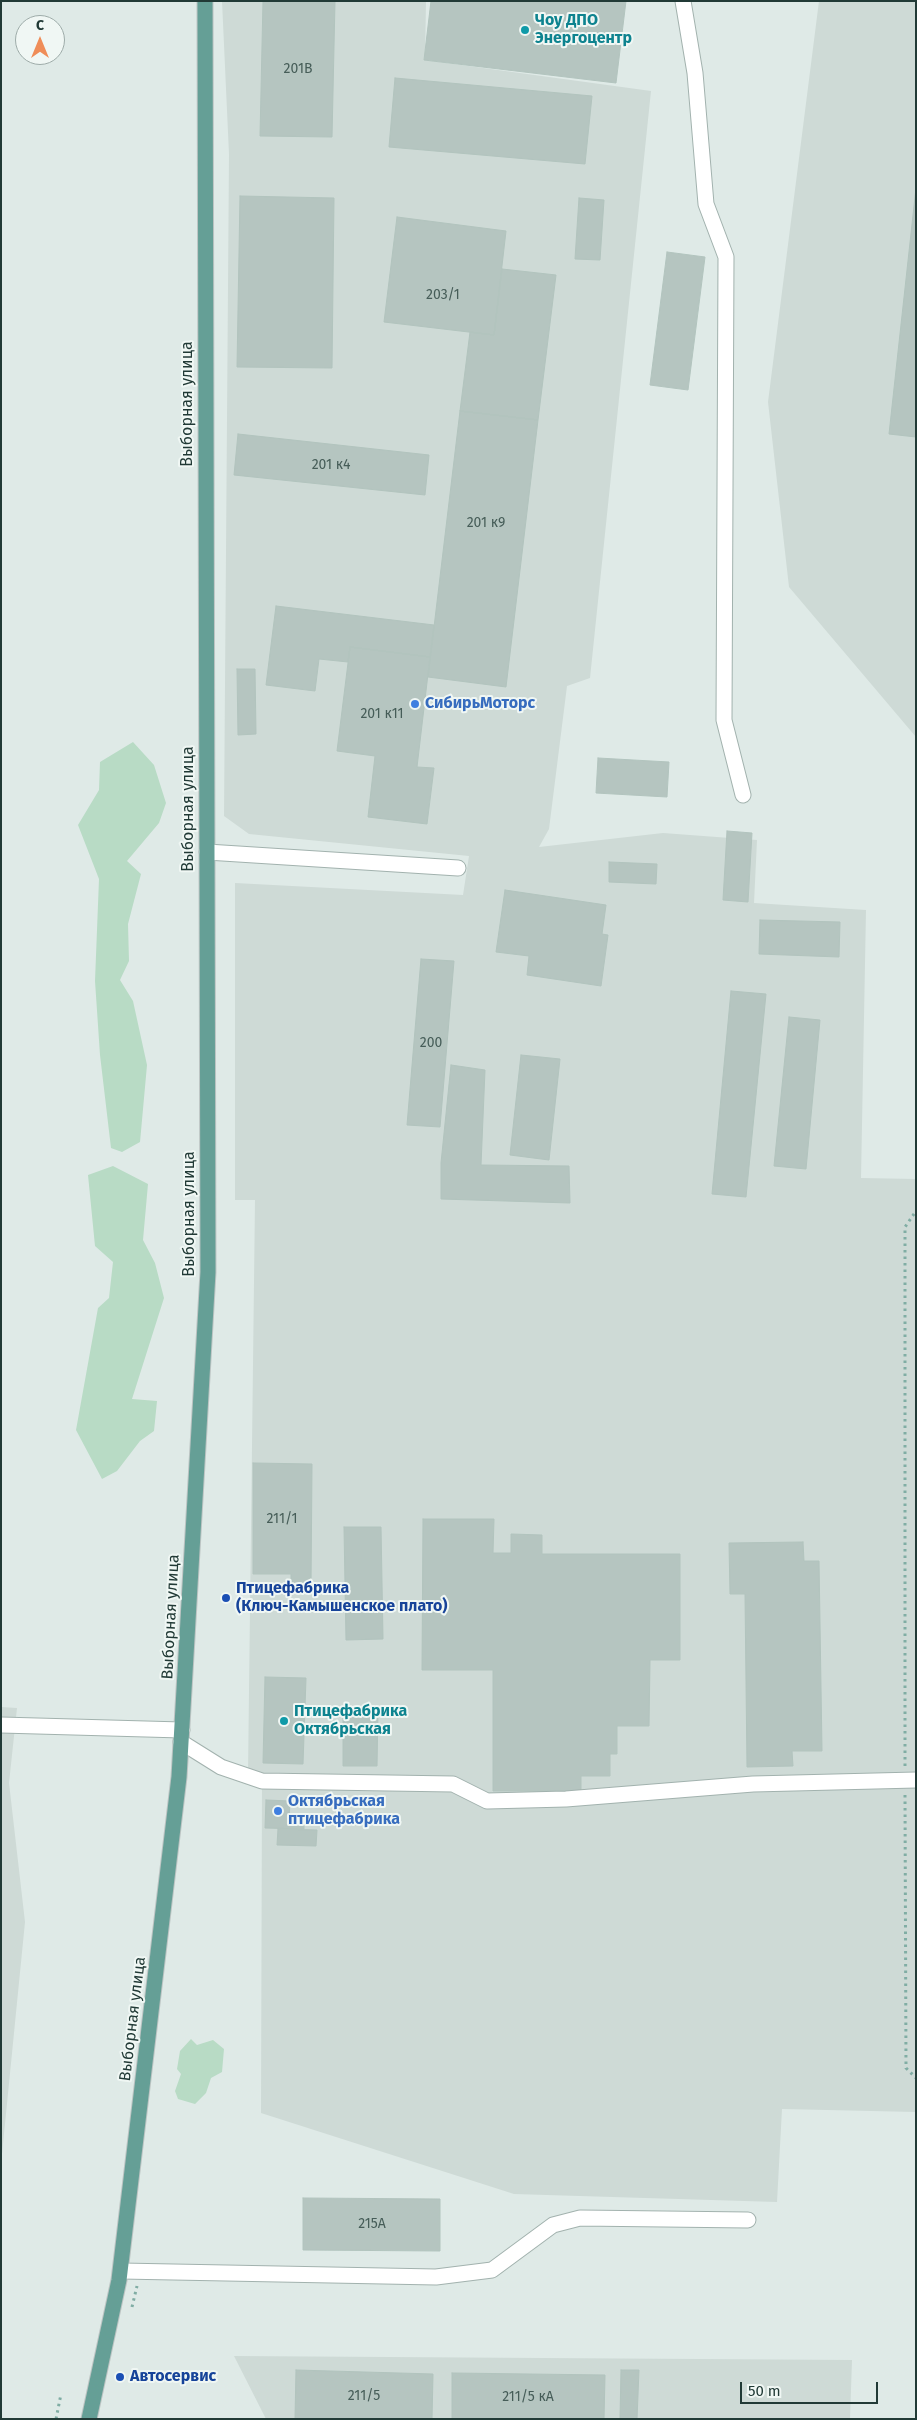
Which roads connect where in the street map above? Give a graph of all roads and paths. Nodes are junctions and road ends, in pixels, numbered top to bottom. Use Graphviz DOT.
graph roads {
  1 [pos="205,1"];
  2 [pos="683,1"];
  3 [pos="743,795"];
  4 [pos="207,852"];
  5 [pos="458,868"];
  6 [pos="916,1211"];
  7 [pos="1,1725"];
  8 [pos="182,1736"];
  9 [pos="911,1780"];
  10 [pos="916,2078"];
  11 [pos="748,2220"];
  12 [pos="120,2271"];
  13 [pos="61,2394"];
  14 [pos="56,2419"];
  15 [pos="89,2419"];
  1 -- 4 [label="main road, Выборная улица"];
  2 -- 3 [label="lane"];
  4 -- 5 [label="lane"];
  4 -- 8 [label="main road, Выборная улица"];
  6 -- 9 [label="path"];
  7 -- 8 [label="lane"];
  8 -- 9 [label="lane"];
  8 -- 12 [label="main road, Выборная улица"];
  9 -- 10 [label="path"];
  11 -- 12 [label="lane"];
  12 -- 15 [label="main road, Выборная улица"];
  13 -- 14 [label="path"];
}
